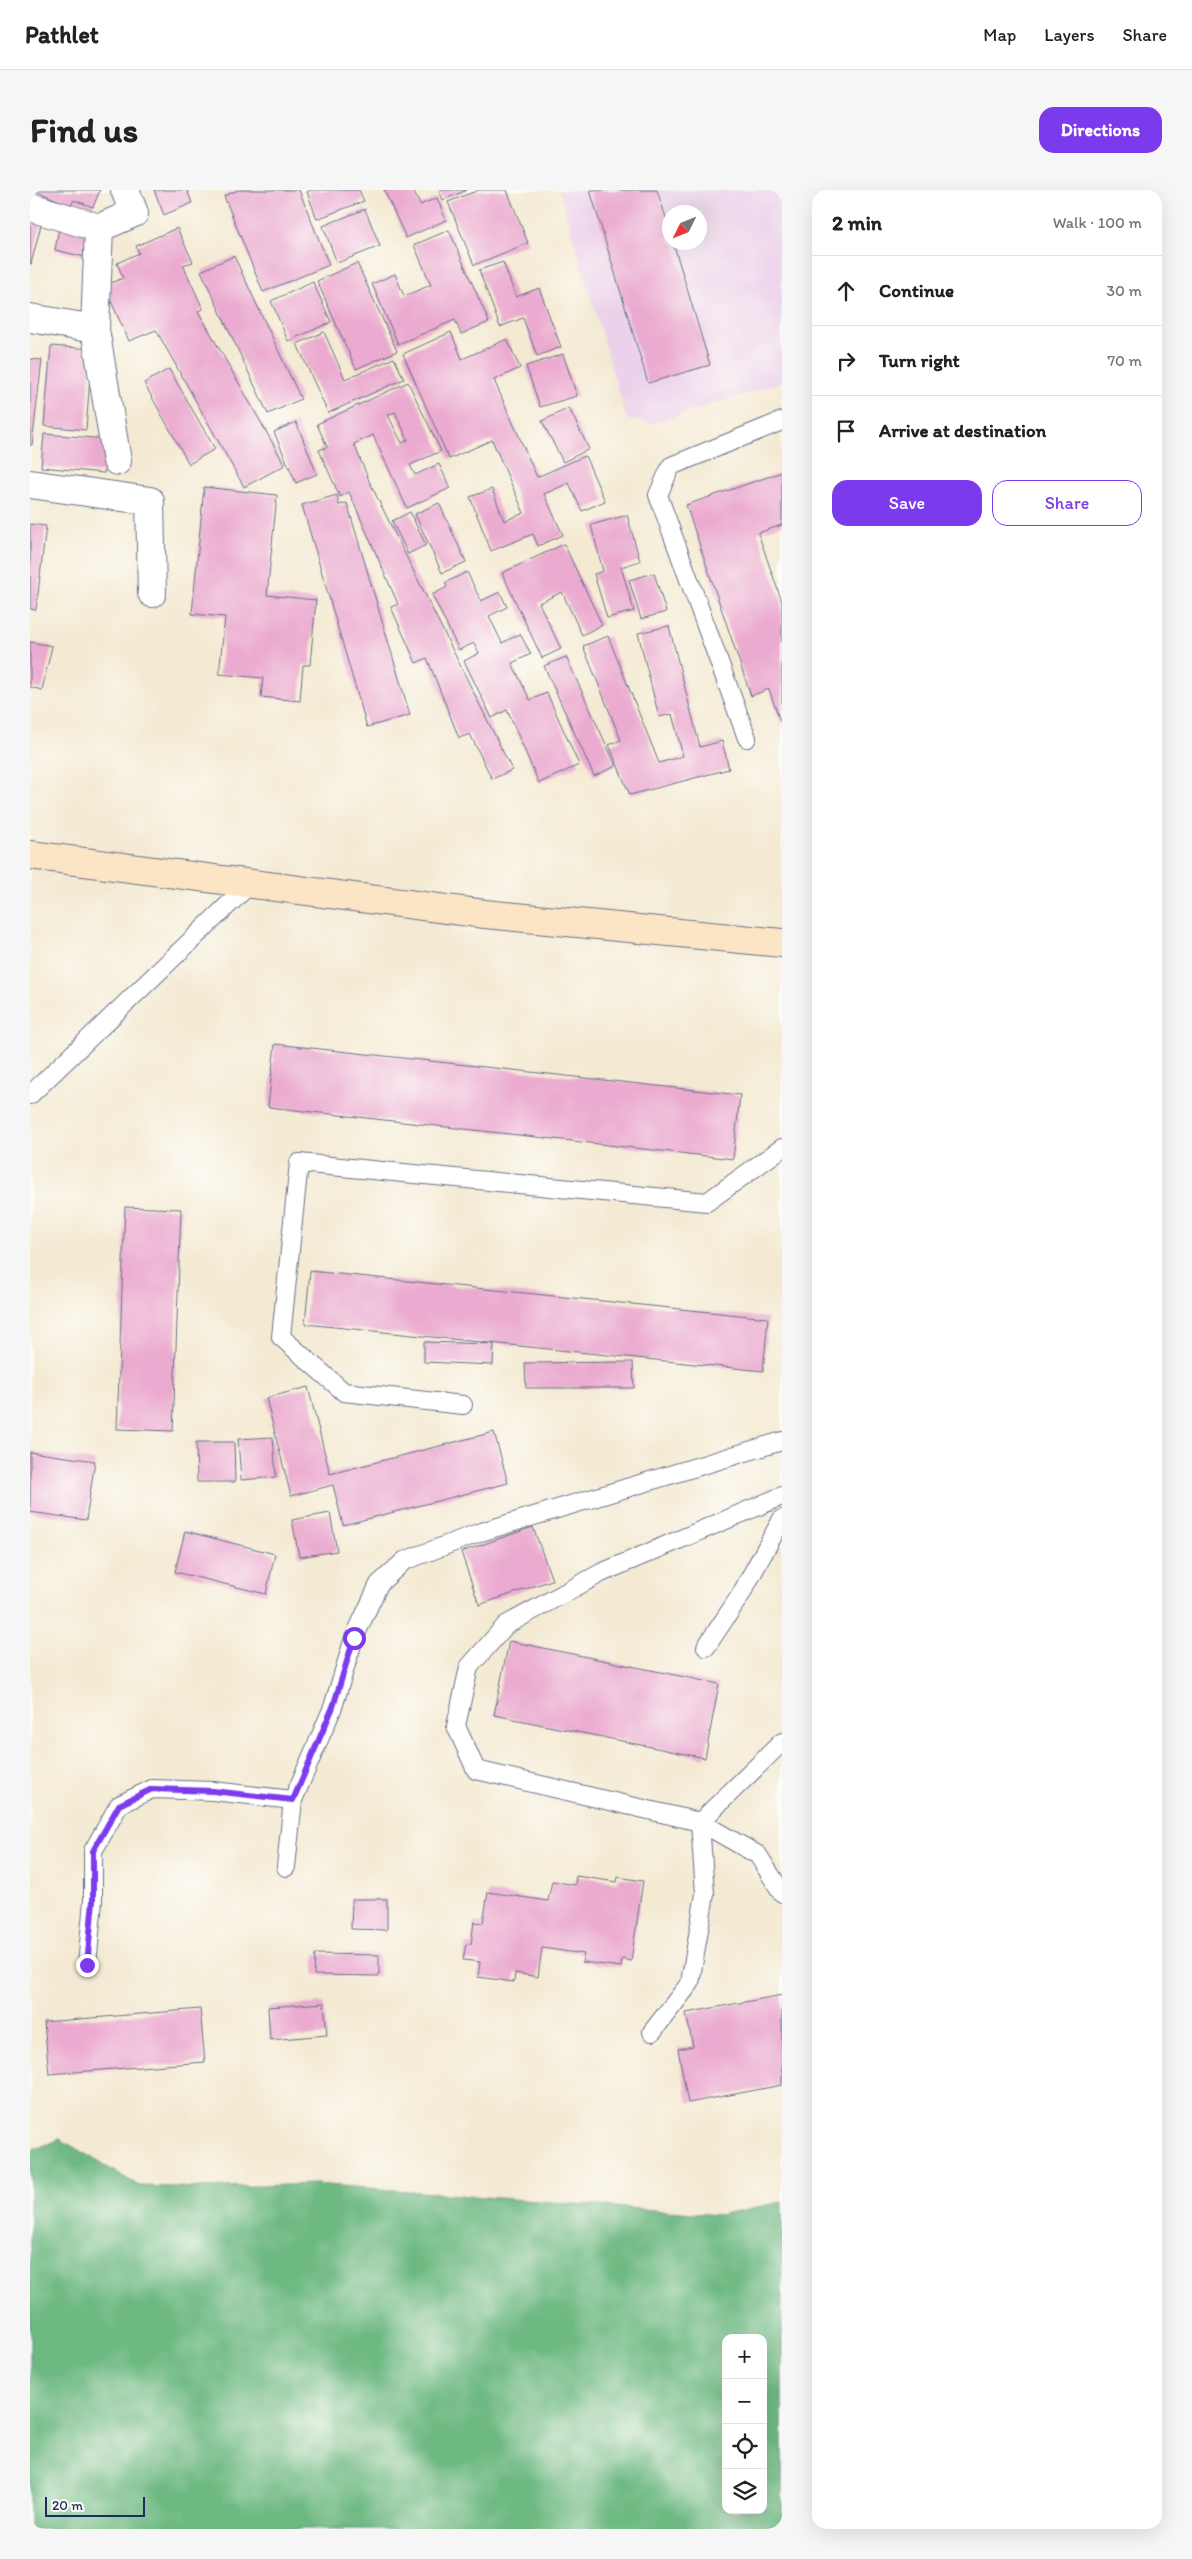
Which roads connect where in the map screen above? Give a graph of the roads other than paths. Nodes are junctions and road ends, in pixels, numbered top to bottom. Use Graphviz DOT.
graph roads {
  1 [pos="125,190"];
  2 [pos="30,207"];
  3 [pos="99,228"];
  4 [pos="30,318"];
  5 [pos="95,329"];
  6 [pos="782,421"];
  7 [pos="117,461"];
  8 [pos="30,484"];
  9 [pos="152,593"];
  10 [pos="747,738"];
  11 [pos="30,855"];
  12 [pos="250,884"];
  13 [pos="782,943"];
  14 [pos="30,1095"];
  15 [pos="782,1148"];
  16 [pos="463,1405"];
  17 [pos="782,1441"];
  18 [pos="782,1496"];
  19 [pos="782,1519"];
  20 [pos="706,1646"];
  21 [pos="782,1742"];
  22 [pos="293,1800"];
  23 [pos="700,1822"];
  24 [pos="286,1867"];
  25 [pos="782,1893"];
  26 [pos="87,1965"];
  27 [pos="652,2032"];
  1 -- 3 [label="street"];
  2 -- 3 [label="street"];
  3 -- 5 [label="street"];
  4 -- 5 [label="street"];
  5 -- 7 [label="street"];
  6 -- 10 [label="lane"];
  8 -- 9 [label="street"];
  11 -- 12 [label="main road"];
  12 -- 13 [label="main road"];
  12 -- 14 [label="lane"];
  15 -- 16 [label="lane"];
  17 -- 22 [label="lane"];
  18 -- 23 [label="lane"];
  19 -- 20 [label="lane"];
  21 -- 23 [label="lane"];
  22 -- 24 [label="lane"];
  22 -- 26 [label="lane"];
  23 -- 25 [label="lane"];
  23 -- 27 [label="lane"];
}
